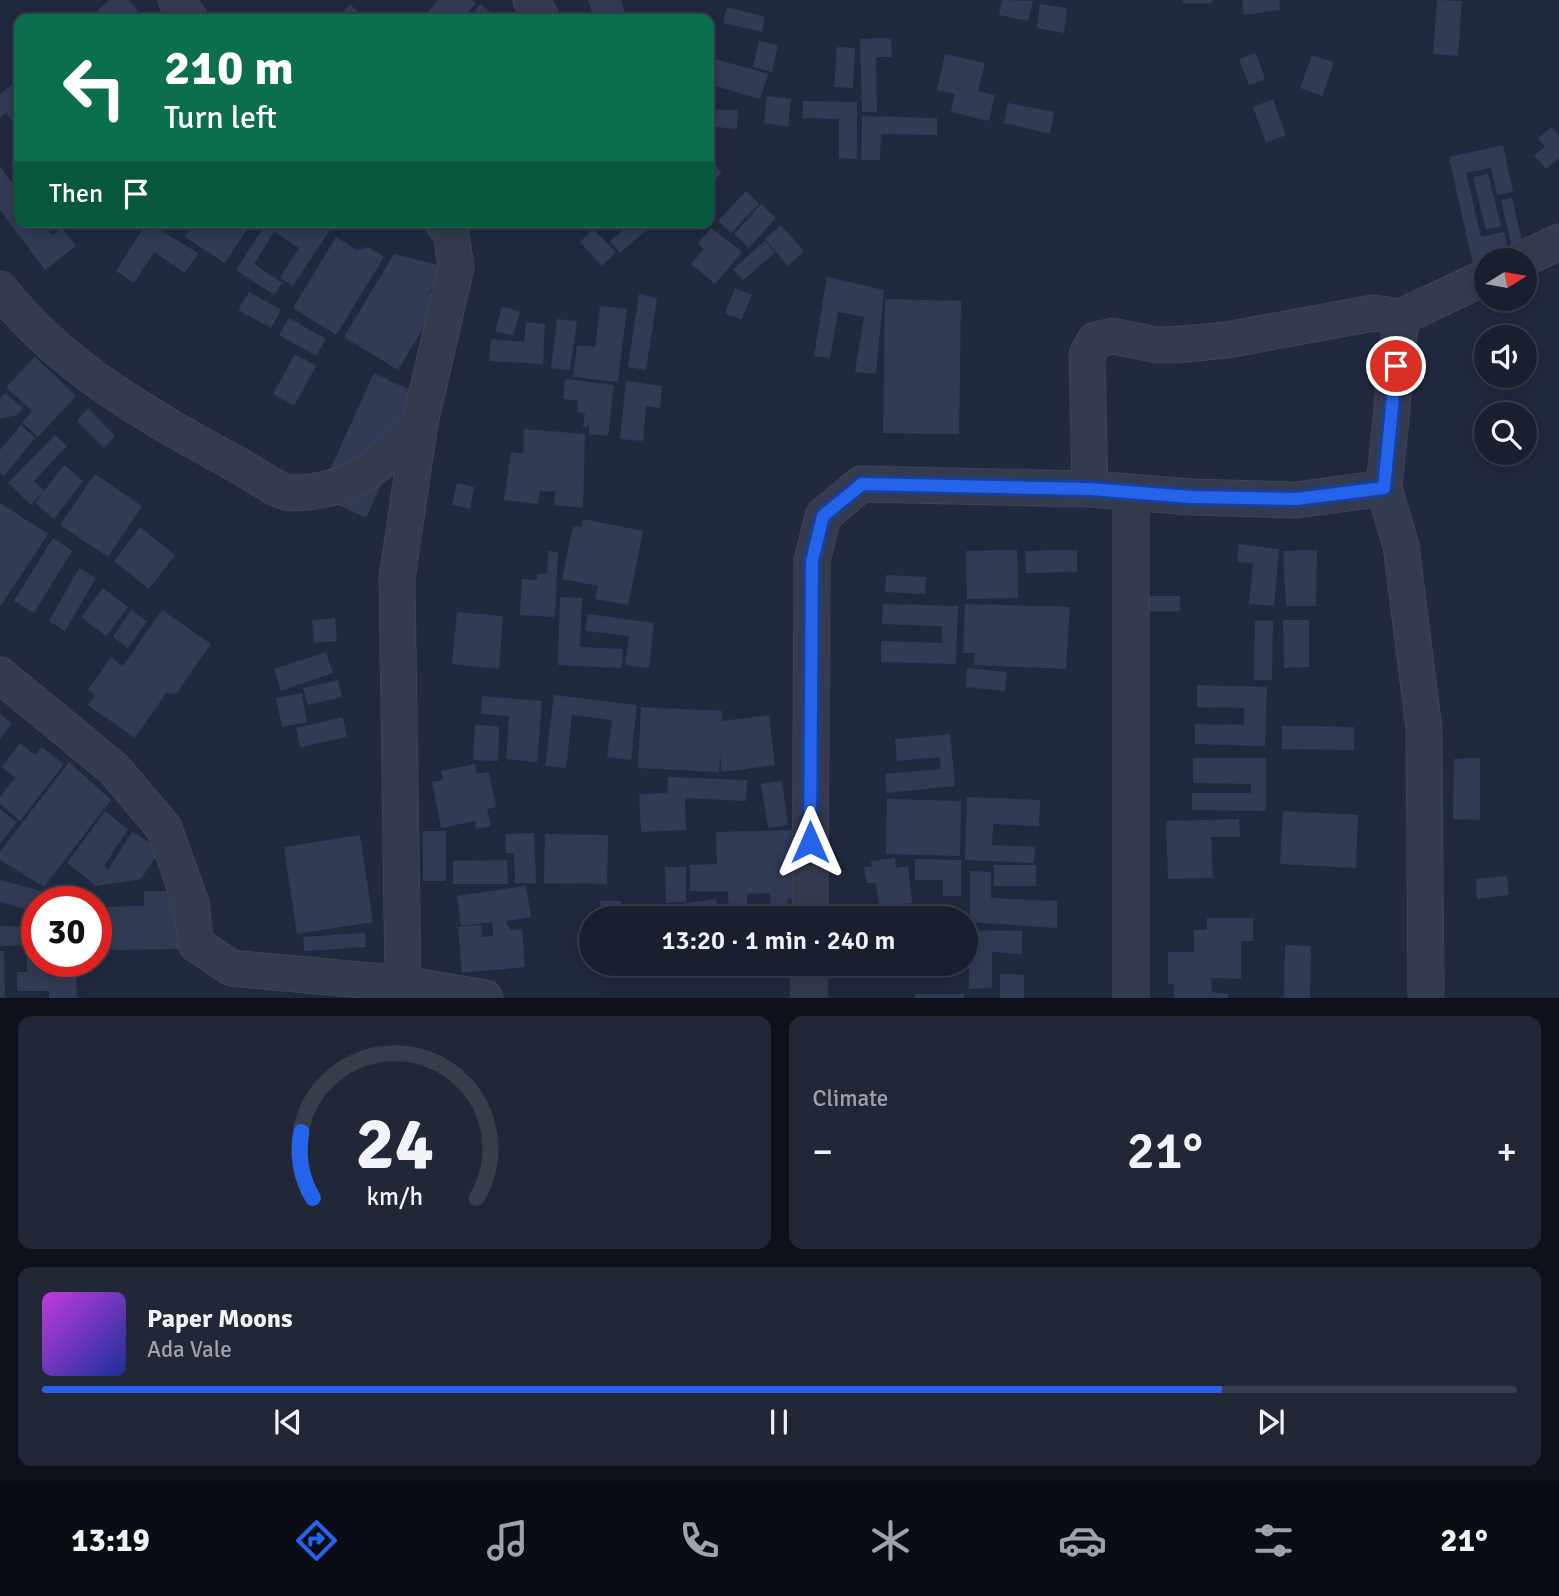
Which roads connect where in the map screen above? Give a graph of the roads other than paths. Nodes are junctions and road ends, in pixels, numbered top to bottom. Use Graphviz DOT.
graph roads {
  1 [pos="446,228"];
  2 [pos="1559,242"];
  3 [pos="1537,252"];
  4 [pos="1474,282"];
  5 [pos="0,289"];
  6 [pos="1401,317"];
  7 [pos="419,423"];
  8 [pos="1384,488"];
  9 [pos="1090,489"];
  10 [pos="1131,492"];
  11 [pos="0,675"];
  12 [pos="810,906"];
  13 [pos="809,976"];
  14 [pos="402,984"];
  15 [pos="485,998"];
  16 [pos="809,998"];
  17 [pos="1131,998"];
  18 [pos="1426,998"];
  1 -- 7 [label="street"];
  2 -- 3 [label="street"];
  4 -- 6 [label="street"];
  5 -- 7 [label="street"];
  6 -- 8 [label="street"];
  6 -- 9 [label="street"];
  7 -- 14 [label="street"];
  8 -- 10 [label="street"];
  8 -- 18 [label="street"];
  9 -- 10 [label="street"];
  9 -- 12 [label="street"];
  10 -- 17 [label="street"];
  11 -- 14 [label="street"];
  13 -- 16 [label="street"];
  14 -- 15 [label="street"];
}
